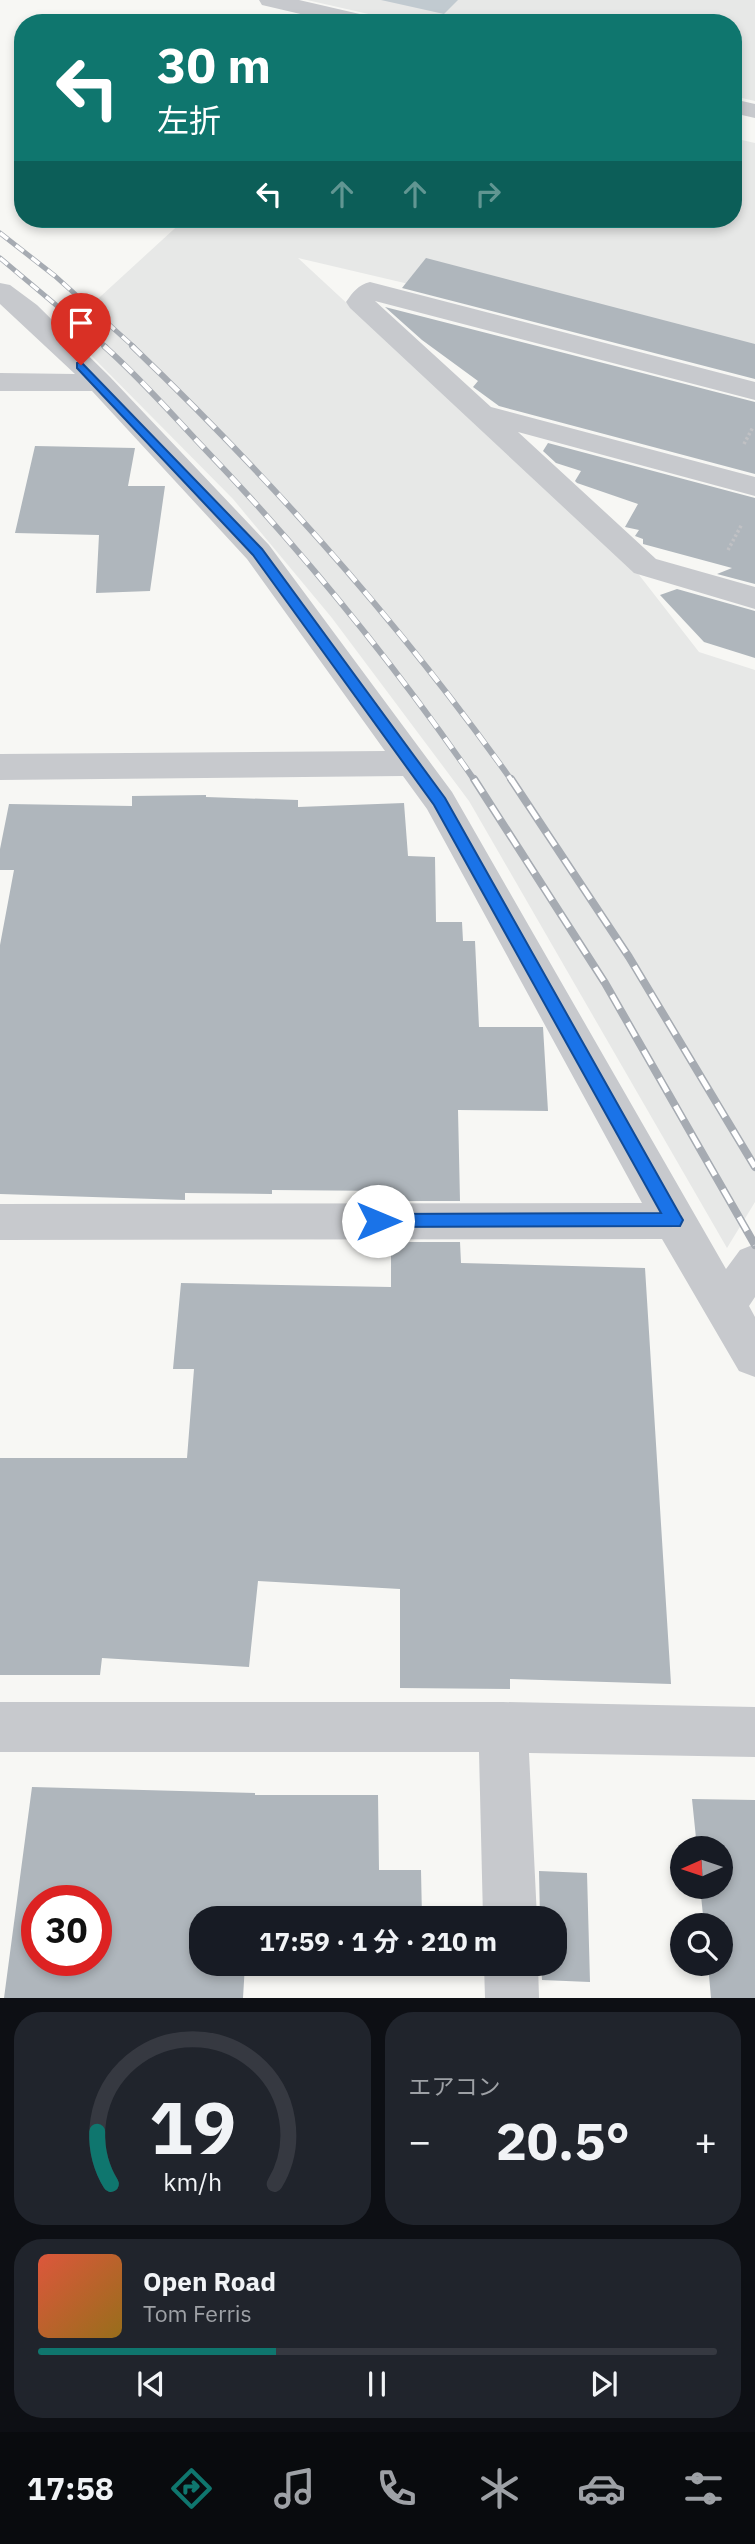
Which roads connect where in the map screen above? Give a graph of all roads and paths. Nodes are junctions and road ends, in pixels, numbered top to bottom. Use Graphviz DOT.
graph roads {
  1 [pos="270,0"];
  2 [pos="330,14"];
  3 [pos="0,291"];
  4 [pos="0,382"];
  5 [pos="100,383"];
  6 [pos="755,391"];
  7 [pos="479,413"];
  8 [pos="752,500"];
  9 [pos="709,585"];
  10 [pos="755,598"];
  11 [pos="411,763"];
  12 [pos="0,767"];
  13 [pos="674,1220"];
  14 [pos="0,1222"];
  15 [pos="755,1263"];
  16 [pos="724,1305"];
  17 [pos="755,1357"];
  18 [pos="0,1727"];
  19 [pos="503,1727"];
  20 [pos="755,1732"];
  21 [pos="510,1906"];
  22 [pos="511,1976"];
  23 [pos="512,1998"];
  1 -- 2 [label="street"];
  3 -- 5 [label="street"];
  4 -- 5 [label="street"];
  5 -- 11 [label="street"];
  6 -- 7 [label="street"];
  7 -- 8 [label="street"];
  7 -- 9 [label="street"];
  8 -- 9 [label="path"];
  9 -- 10 [label="street"];
  11 -- 12 [label="street"];
  11 -- 13 [label="street"];
  13 -- 14 [label="street"];
  13 -- 16 [label="street"];
  15 -- 16 [label="street"];
  16 -- 17 [label="street"];
  18 -- 19 [label="street"];
  19 -- 20 [label="street"];
  19 -- 21 [label="street"];
  22 -- 23 [label="street"];
}
